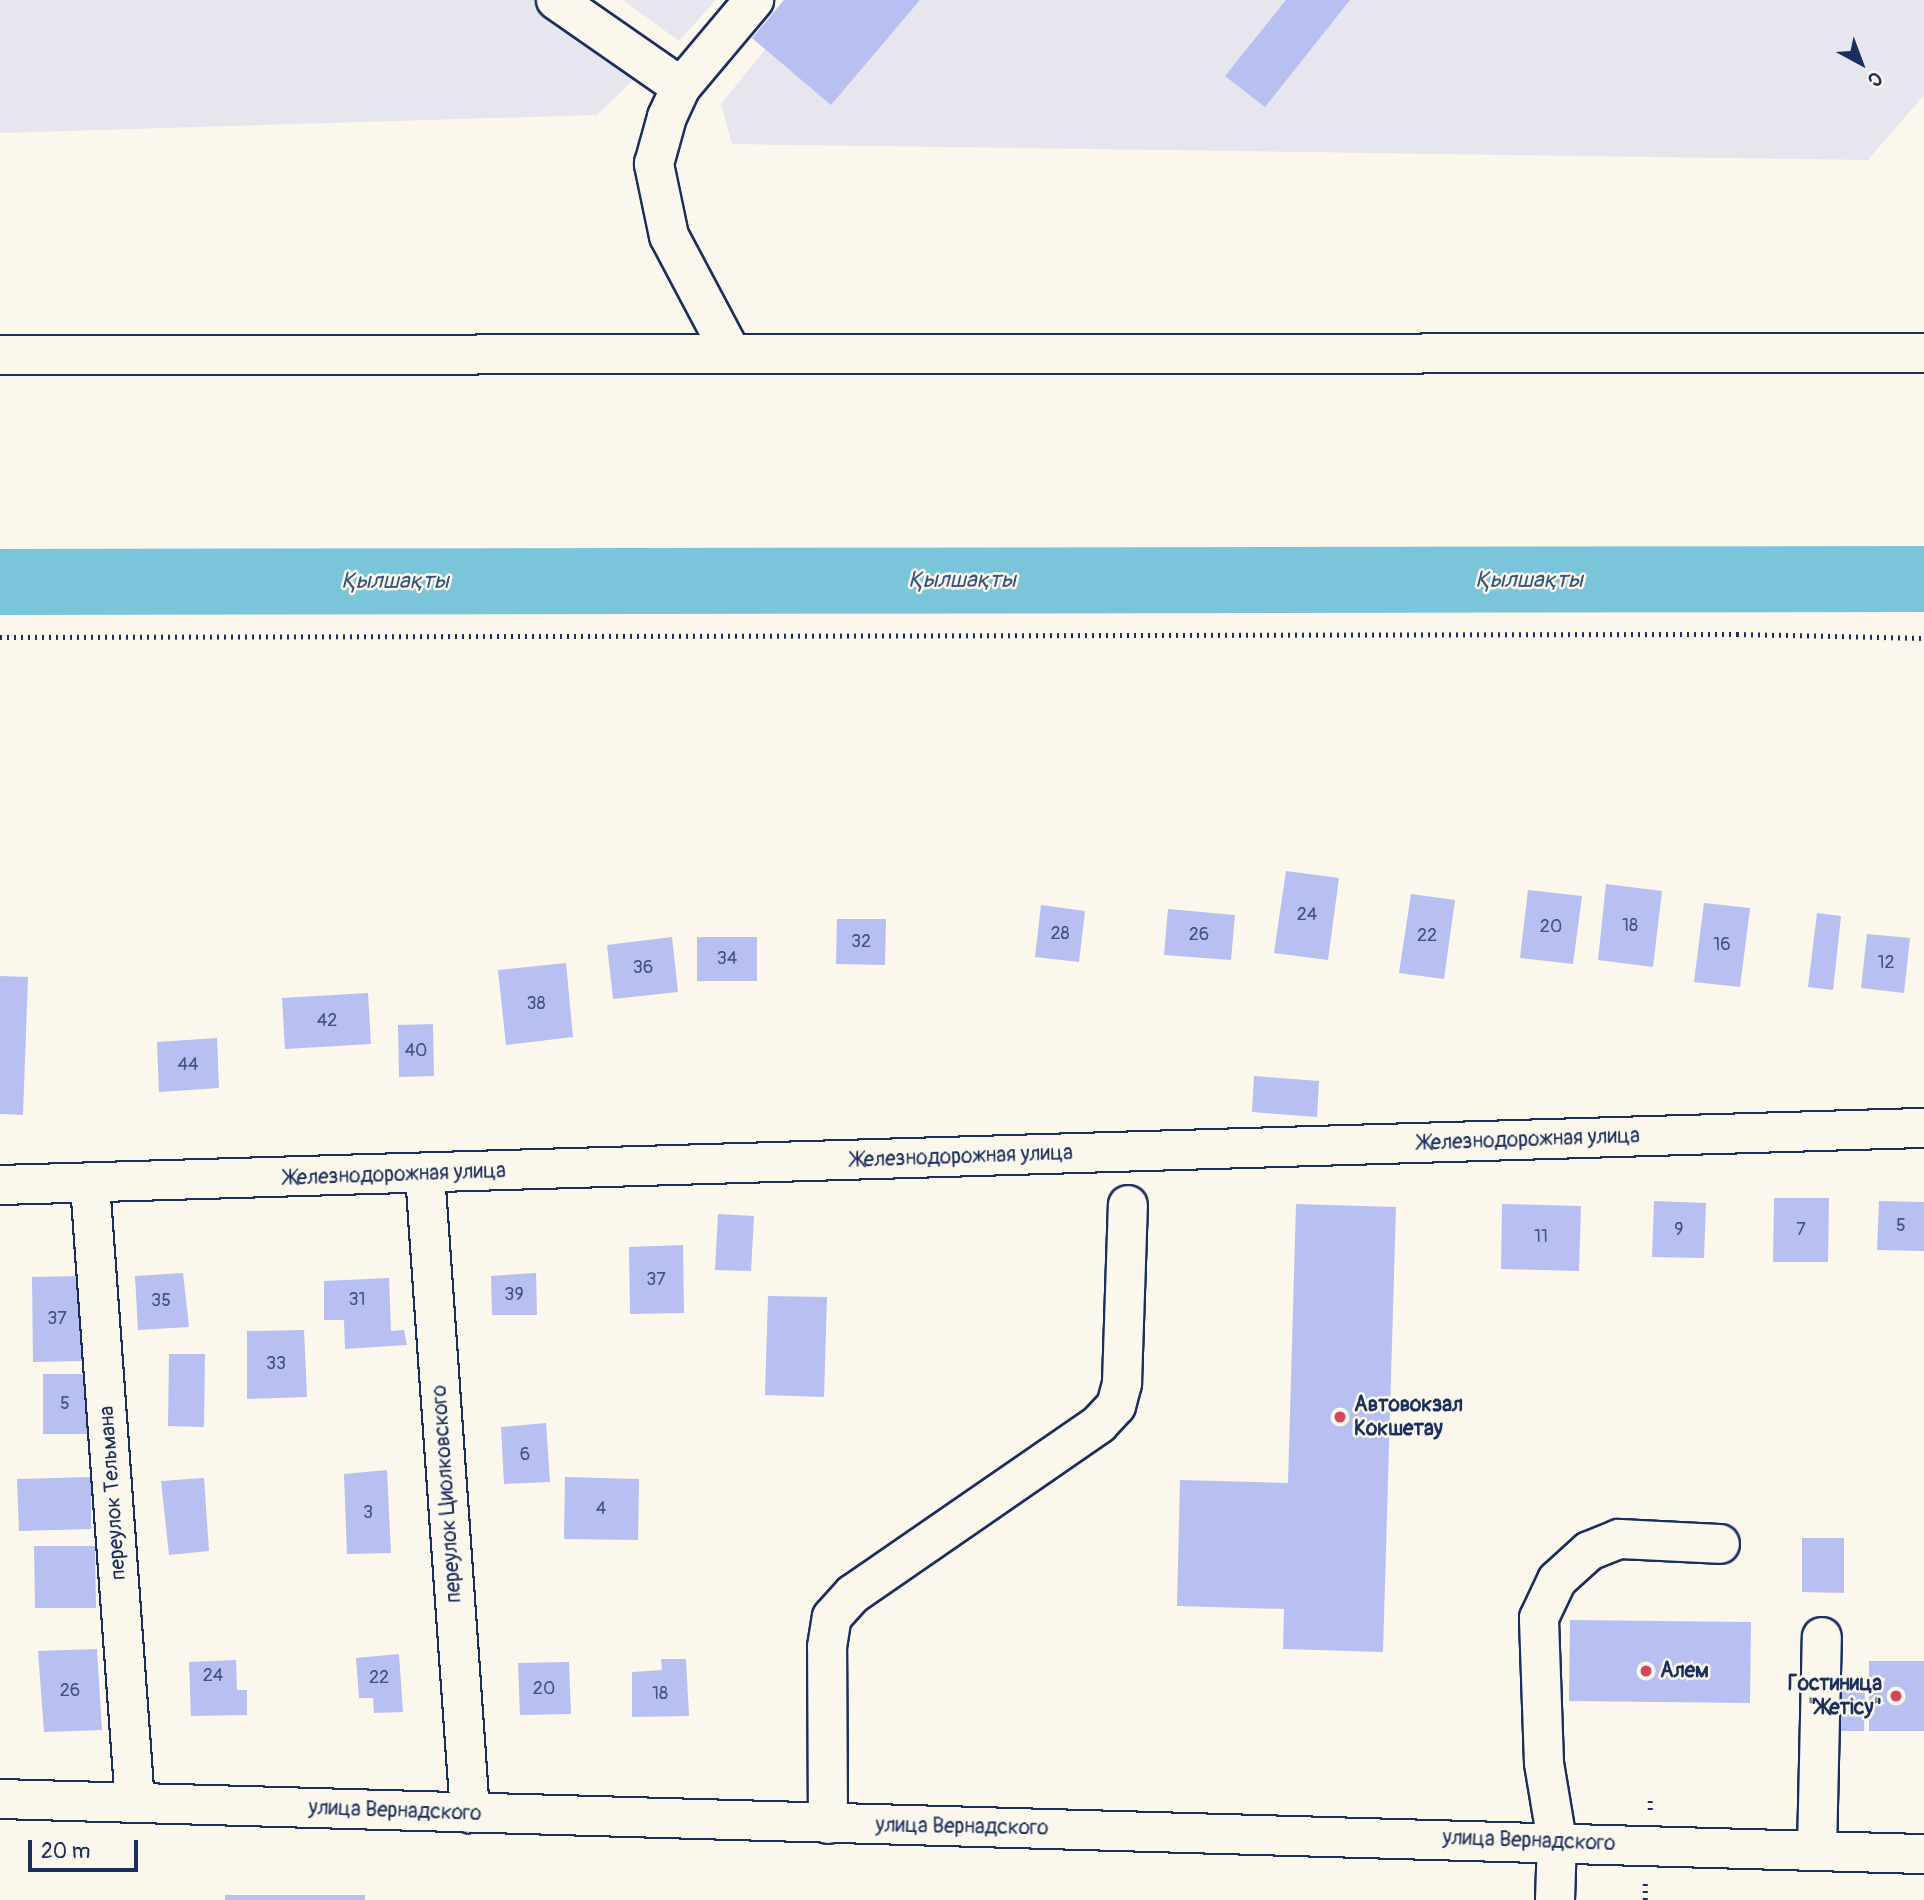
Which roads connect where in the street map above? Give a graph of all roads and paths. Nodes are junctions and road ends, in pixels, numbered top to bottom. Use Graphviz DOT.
graph roads {
  1 [pos="556,0"];
  2 [pos="754,0"];
  3 [pos="681,88"];
  4 [pos="731,353"];
  5 [pos="1924,353"];
  6 [pos="0,355"];
  7 [pos="0,637"];
  8 [pos="1924,638"];
  9 [pos="1924,1128"];
  10 [pos="425,1174"];
  11 [pos="0,1185"];
  12 [pos="90,1185"];
  13 [pos="1128,1205"];
  14 [pos="1720,1544"];
  15 [pos="1822,1637"];
  16 [pos="0,1799"];
  17 [pos="135,1802"];
  18 [pos="470,1813"];
  19 [pos="828,1824"];
  20 [pos="1557,1841"];
  21 [pos="1817,1850"];
  22 [pos="1924,1854"];
  23 [pos="1645,1891"];
  24 [pos="1555,1900"];
  25 [pos="1645,1900"];
  1 -- 3 [label="street"];
  2 -- 3 [label="street"];
  3 -- 4 [label="street"];
  4 -- 5 [label="street"];
  4 -- 6 [label="street"];
  7 -- 8 [label="path"];
  9 -- 10 [label="street, Железнодорожная улица"];
  10 -- 12 [label="street, Железнодорожная улица"];
  10 -- 18 [label="street, переулок Циолковского"];
  11 -- 12 [label="street, Железнодорожная улица"];
  12 -- 17 [label="street, переулок Тельмана"];
  13 -- 19 [label="street"];
  14 -- 20 [label="street"];
  15 -- 21 [label="street"];
  16 -- 17 [label="street, улица Вернадского"];
  17 -- 18 [label="street, улица Вернадского"];
  18 -- 19 [label="street, улица Вернадского"];
  19 -- 20 [label="street, улица Вернадского"];
  20 -- 21 [label="street, улица Вернадского"];
  20 -- 24 [label="street"];
  21 -- 22 [label="street, улица Вернадского"];
  23 -- 25 [label="path"];
}
